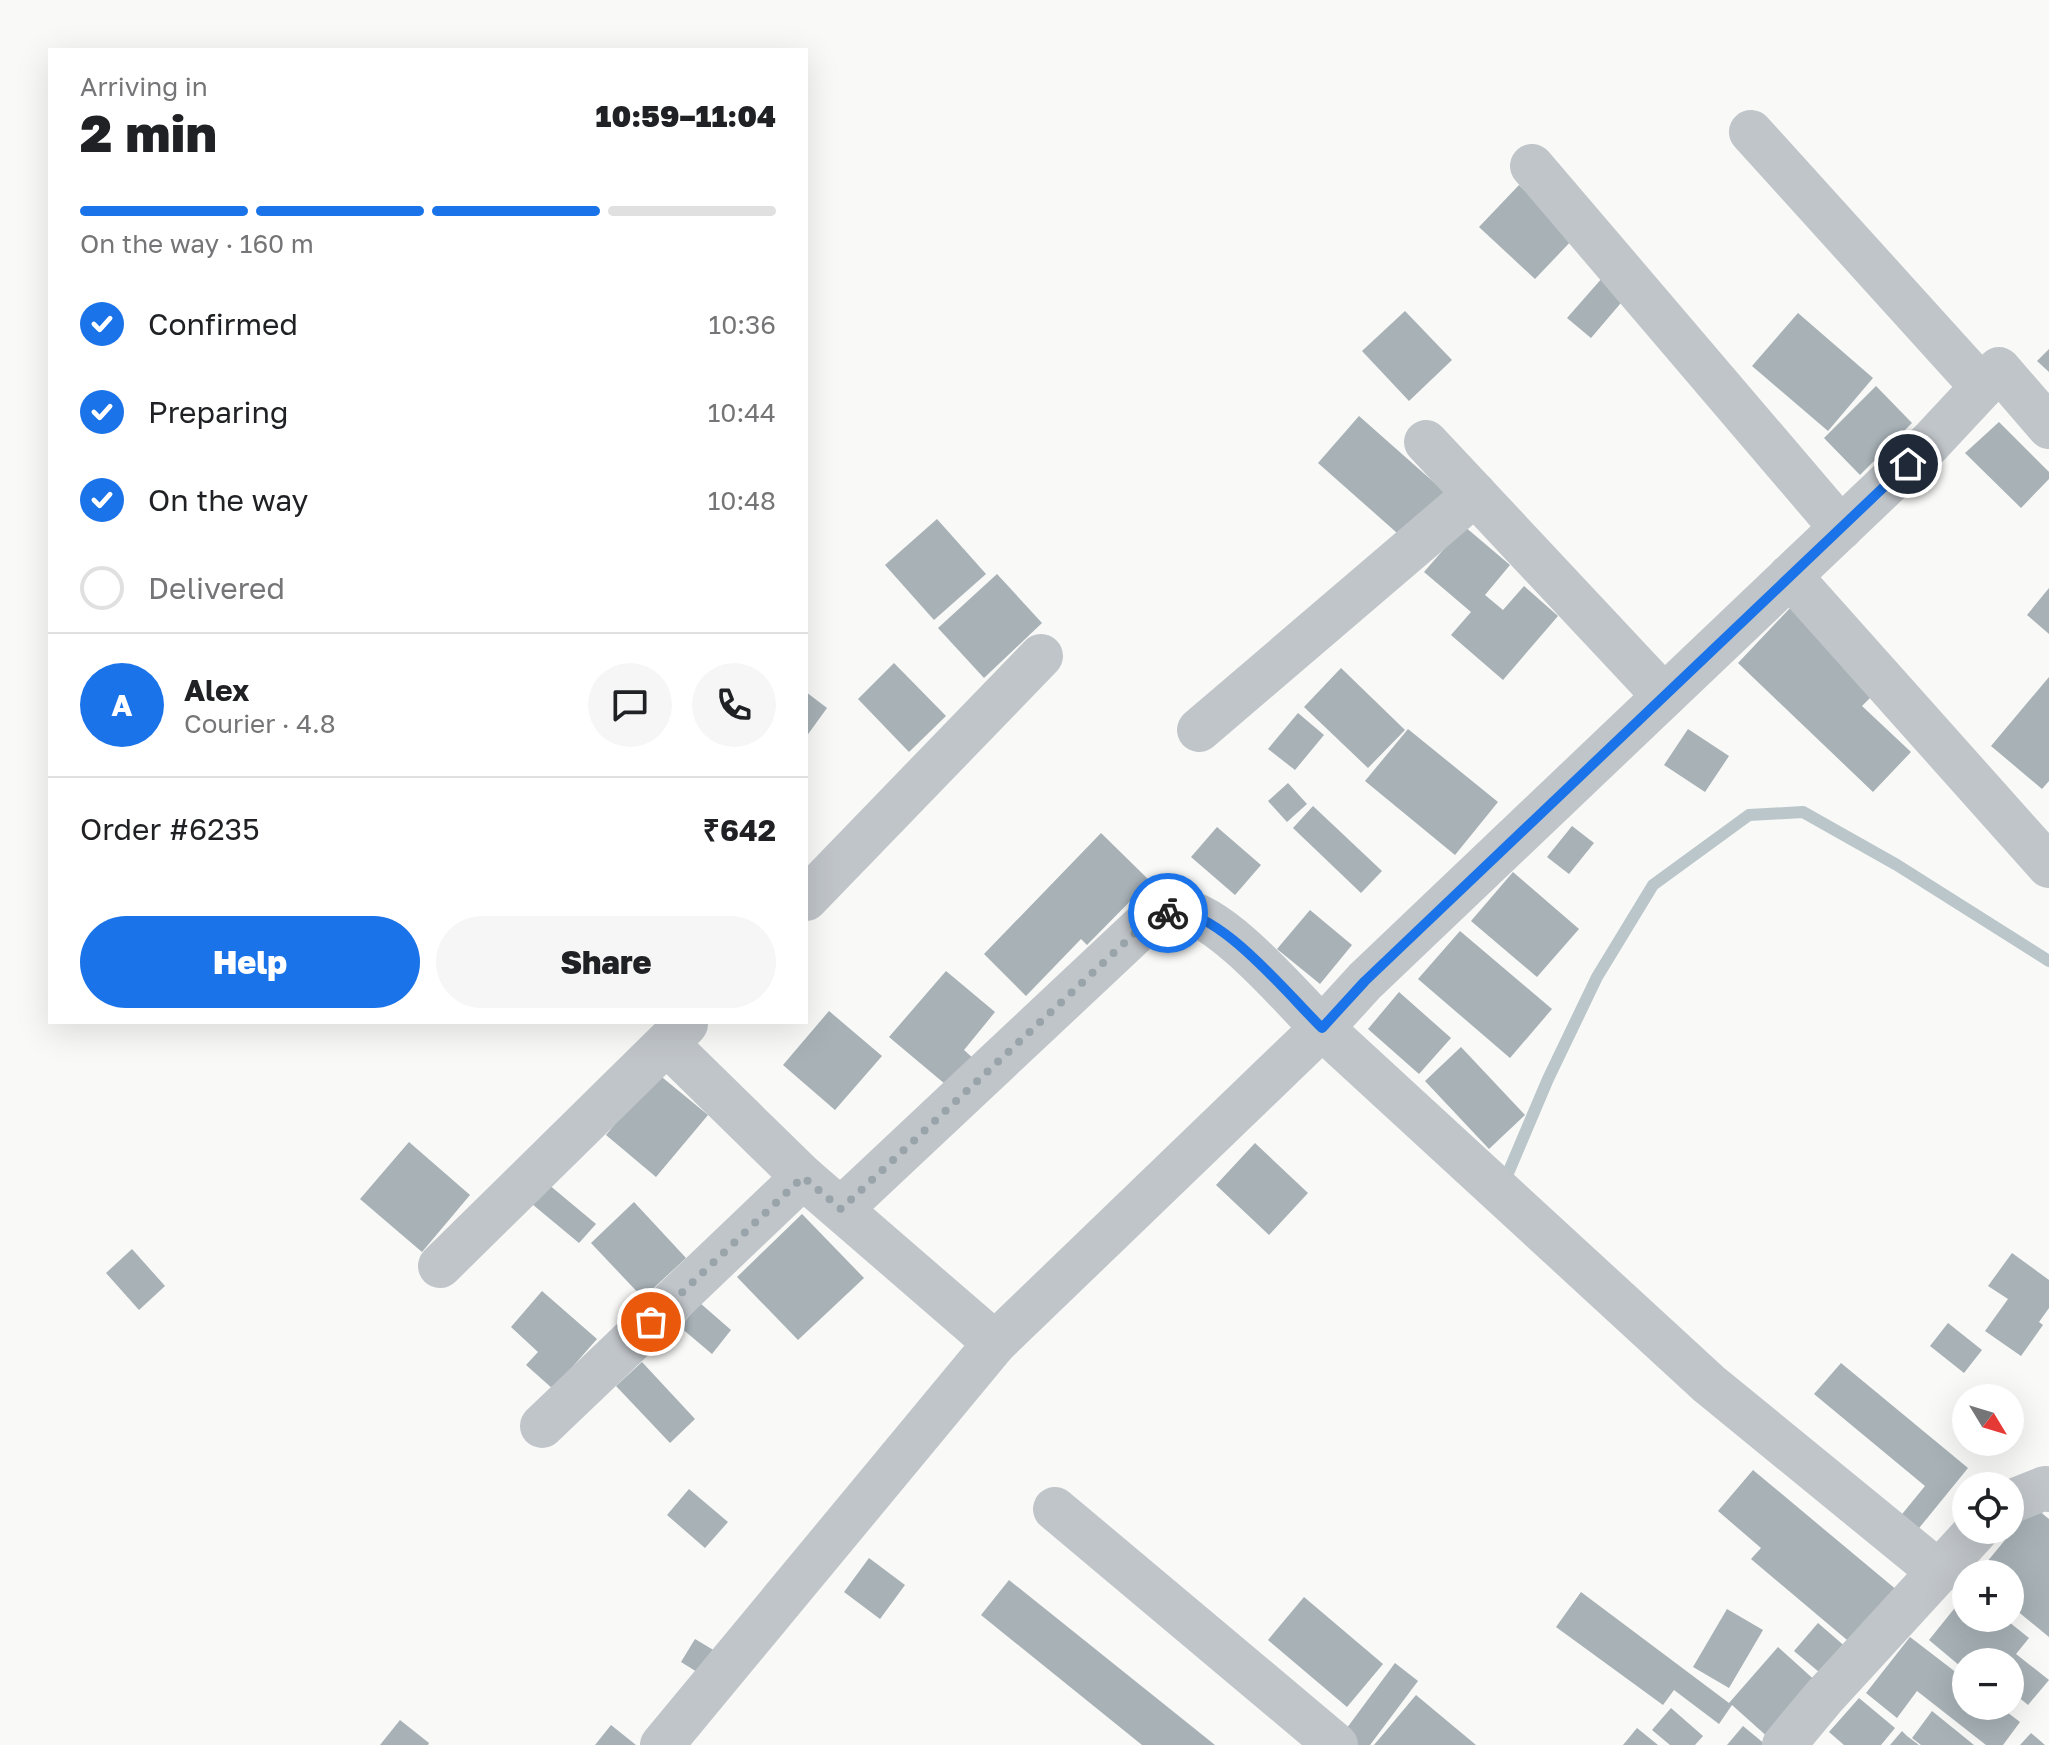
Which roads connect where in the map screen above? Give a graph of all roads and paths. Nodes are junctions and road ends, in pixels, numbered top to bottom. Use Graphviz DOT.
graph roads {
  1 [pos="1751,132"];
  2 [pos="1532,166"];
  3 [pos="1982,387"];
  4 [pos="2049,427"];
  5 [pos="1426,442"];
  6 [pos="1475,494"];
  7 [pos="1841,528"];
  8 [pos="1790,576"];
  9 [pos="1041,656"];
  10 [pos="1664,696"];
  11 [pos="1199,730"];
  12 [pos="2049,866"];
  13 [pos="808,897"];
  14 [pos="1322,1028"];
  15 [pos="677,1033"];
  16 [pos="803,1177"];
  17 [pos="841,1209"];
  18 [pos="440,1266"];
  19 [pos="995,1343"];
  20 [pos="542,1426"];
  21 [pos="2049,1490"];
  22 [pos="2024,1496"];
  23 [pos="1055,1509"];
  24 [pos="1964,1544"];
  25 [pos="1939,1572"];
  26 [pos="662,1745"];
  27 [pos="1336,1745"];
  28 [pos="1784,1745"];
  1 -- 3 [label="street"];
  2 -- 7 [label="street"];
  3 -- 4 [label="street"];
  3 -- 7 [label="street"];
  5 -- 6 [label="street"];
  6 -- 10 [label="street"];
  6 -- 11 [label="street"];
  7 -- 8 [label="street"];
  8 -- 10 [label="street"];
  8 -- 12 [label="street"];
  9 -- 13 [label="street"];
  10 -- 14 [label="street"];
  14 -- 17 [label="street"];
  14 -- 19 [label="street"];
  14 -- 25 [label="street"];
  15 -- 16 [label="street"];
  15 -- 18 [label="street"];
  16 -- 17 [label="street"];
  16 -- 20 [label="street"];
  17 -- 19 [label="street"];
  19 -- 26 [label="street"];
  21 -- 22 [label="street"];
  23 -- 27 [label="street"];
  24 -- 25 [label="street"];
  25 -- 28 [label="street"];
}
